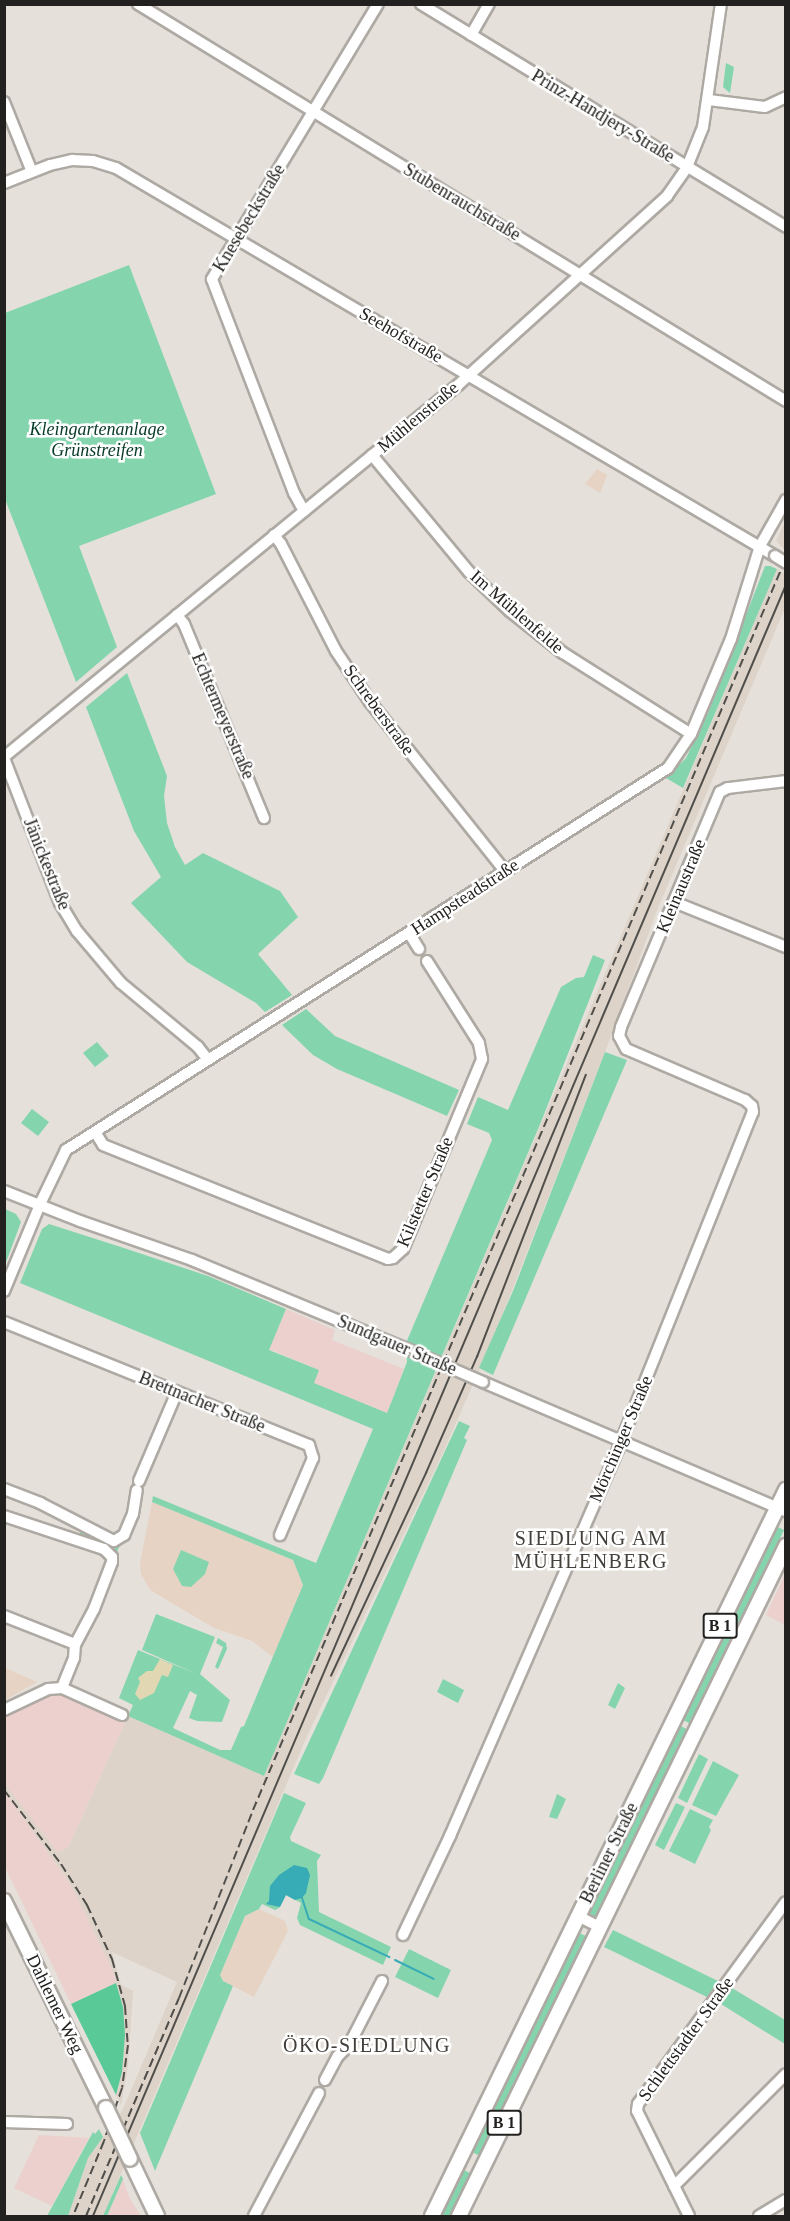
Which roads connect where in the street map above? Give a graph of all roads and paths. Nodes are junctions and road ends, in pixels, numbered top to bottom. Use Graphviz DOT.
graph roads {
  1 [pos="138,4"];
  2 [pos="378,4"];
  3 [pos="421,4"];
  4 [pos="489,4"];
  5 [pos="721,4"];
  6 [pos="471,35"];
  7 [pos="786,97"];
  8 [pos="709,100"];
  9 [pos="4,102"];
  10 [pos="313,111"];
  11 [pos="687,167"];
  12 [pos="32,172"];
  13 [pos="4,183"];
  14 [pos="786,227"];
  15 [pos="237,238"];
  16 [pos="581,274"];
  17 [pos="469,375"];
  18 [pos="786,401"];
  19 [pos="372,455"];
  20 [pos="786,500"];
  21 [pos="304,511"];
  22 [pos="274,536"];
  23 [pos="760,546"];
  24 [pos="786,563"];
  25 [pos="177,615"];
  26 [pos="691,734"];
  27 [pos="4,757"];
  28 [pos="786,781"];
  29 [pos="264,818"];
  30 [pos="505,871"];
  31 [pos="674,902"];
  32 [pos="409,933"];
  33 [pos="786,947"];
  34 [pos="419,949"];
  35 [pos="427,961"];
  36 [pos="621,1043"];
  37 [pos="208,1060"];
  38 [pos="95,1132"];
  39 [pos="4,1191"];
  40 [pos="39,1206"];
  41 [pos="4,1292"];
  42 [pos="4,1323"];
  43 [pos="177,1392"];
  44 [pos="622,1441"];
  45 [pos="4,1489"];
  46 [pos="786,1490"];
  47 [pos="782,1509"];
  48 [pos="4,1516"];
  49 [pos="280,1535"];
  50 [pos="786,1546"];
  51 [pos="4,1616"];
  52 [pos="75,1644"];
  53 [pos="62,1688"];
  54 [pos="4,1710"];
  55 [pos="122,1715"];
  56 [pos="4,1900"];
  57 [pos="786,1902"];
  58 [pos="578,1916"];
  59 [pos="600,1927"];
  60 [pos="403,1935"];
  61 [pos="382,1981"];
  62 [pos="786,2074"];
  63 [pos="325,2080"];
  64 [pos="318,2093"];
  65 [pos="4,2121"];
  66 [pos="67,2124"];
  67 [pos="674,2186"];
  68 [pos="786,2200"];
  69 [pos="157,2217"];
  70 [pos="254,2217"];
  71 [pos="432,2217"];
  72 [pos="459,2217"];
  73 [pos="689,2217"];
  74 [pos="759,2217"];
  1 -- 10 [label="street, Stubenrauchstraße"];
  2 -- 10 [label="street, Knesebeckstraße"];
  3 -- 6 [label="street, Prinz-Handjery-Straße"];
  4 -- 6 [label="street"];
  5 -- 8 [label="street, Mühlenstraße"];
  6 -- 11 [label="street, Prinz-Handjery-Straße"];
  7 -- 8 [label="street"];
  8 -- 11 [label="street, Mühlenstraße"];
  9 -- 12 [label="street"];
  10 -- 15 [label="street, Knesebeckstraße"];
  10 -- 16 [label="street, Stubenrauchstraße"];
  11 -- 14 [label="street, Prinz-Handjery-Straße"];
  11 -- 16 [label="street, Mühlenstraße"];
  12 -- 13 [label="street, Seehofstraße"];
  12 -- 15 [label="street, Seehofstraße"];
  15 -- 17 [label="street, Seehofstraße"];
  15 -- 21 [label="street, Knesebeckstraße"];
  16 -- 17 [label="street, Mühlenstraße"];
  16 -- 18 [label="street, Stubenrauchstraße"];
  17 -- 19 [label="street, Mühlenstraße"];
  17 -- 23 [label="street, Seehofstraße"];
  19 -- 21 [label="street, Mühlenstraße"];
  19 -- 26 [label="street, Im Mühlenfelde"];
  20 -- 23 [label="street, Hampsteadstraße"];
  21 -- 22 [label="street, Mühlenstraße"];
  22 -- 25 [label="street, Mühlenstraße"];
  22 -- 30 [label="street, Schreberstraße"];
  23 -- 24 [label="street, Seehofstraße, bridge"];
  23 -- 26 [label="street, Hampsteadstraße"];
  25 -- 27 [label="street, Mühlenstraße"];
  25 -- 29 [label="street, Echtermeyerstraße"];
  26 -- 30 [label="street, Hampsteadstraße"];
  27 -- 37 [label="street, Jänickestraße"];
  28 -- 31 [label="street, Kleinaustraße"];
  30 -- 32 [label="street, Hampsteadstraße"];
  31 -- 33 [label="street"];
  31 -- 36 [label="street, Kleinaustraße"];
  32 -- 34 [label="street"];
  32 -- 37 [label="street, Hampsteadstraße"];
  35 -- 38 [label="street, Kilstetter Straße"];
  36 -- 44 [label="street, Mörchinger Straße"];
  37 -- 38 [label="street, Hampsteadstraße"];
  38 -- 40 [label="street, Hampsteadstraße"];
  39 -- 40 [label="street, Sundgauer Straße"];
  40 -- 41 [label="street, Hampsteadstraße"];
  40 -- 44 [label="street, Sundgauer Straße, bridge"];
  42 -- 43 [label="street, Brettnacher Straße"];
  43 -- 45 [label="street"];
  43 -- 49 [label="street, Brettnacher Straße"];
  44 -- 47 [label="street, Sundgauer Straße"];
  44 -- 60 [label="street, Mörchinger Straße"];
  46 -- 47 [label="main road, Berliner Straße / B 1"];
  47 -- 58 [label="main road, Berliner Straße / B 1"];
  48 -- 52 [label="street"];
  50 -- 59 [label="main road, Berliner Straße / B 1"];
  51 -- 52 [label="street"];
  52 -- 53 [label="street"];
  53 -- 54 [label="street"];
  53 -- 55 [label="street"];
  56 -- 69 [label="main road, Dahlemer Weg, bridge"];
  57 -- 67 [label="street, Schlettstadter Straße"];
  58 -- 59 [label="street"];
  58 -- 71 [label="main road, Berliner Straße / B 1"];
  59 -- 72 [label="main road, Berliner Straße / B 1"];
  61 -- 63 [label="street"];
  62 -- 67 [label="street"];
  64 -- 70 [label="street"];
  65 -- 66 [label="street"];
  67 -- 73 [label="street, Schlettstadter Straße"];
  68 -- 74 [label="street"];
}
